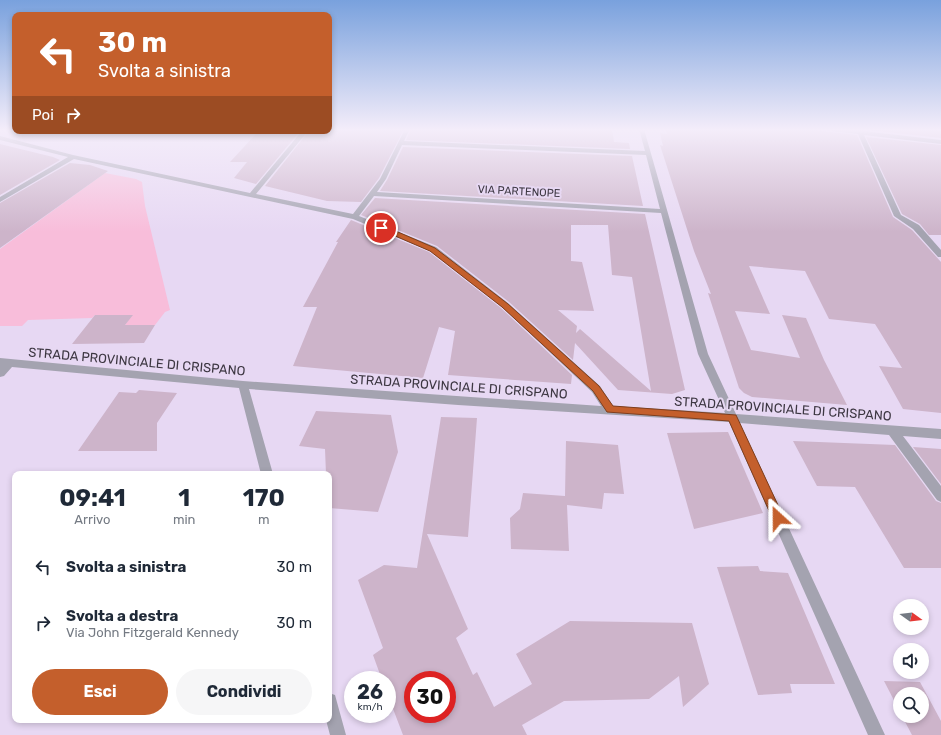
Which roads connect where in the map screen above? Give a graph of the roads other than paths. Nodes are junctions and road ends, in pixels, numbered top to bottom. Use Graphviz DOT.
graph roads {
  1 [pos="62,163"];
  2 [pos="103,163"];
  3 [pos="278,163"];
  4 [pos="390,163"];
  5 [pos="652,163"];
  6 [pos="875,163"];
  7 [pos="372,194"];
  8 [pos="252,195"];
  9 [pos="2,198"];
  10 [pos="665,211"];
  11 [pos="356,217"];
  12 [pos="941,254"];
  13 [pos="5,363"];
  14 [pos="0,373"];
  15 [pos="243,385"];
  16 [pos="610,410"];
  17 [pos="732,418"];
  18 [pos="893,431"];
  19 [pos="941,434"];
  20 [pos="267,471"];
  21 [pos="941,496"];
  22 [pos="332,712"];
  23 [pos="338,735"];
  24 [pos="877,735"];
  1 -- 9 [label="street"];
  2 -- 8 [label="street"];
  3 -- 8 [label="street"];
  4 -- 7 [label="street"];
  5 -- 10 [label="street"];
  6 -- 12 [label="street"];
  7 -- 10 [label="street, VIA PARTENOPE"];
  7 -- 11 [label="street"];
  8 -- 11 [label="street"];
  10 -- 17 [label="street"];
  11 -- 16 [label="street"];
  13 -- 14 [label="street"];
  13 -- 15 [label="street, STRADA PROVINCIALE DI CRISPANO"];
  15 -- 16 [label="street, STRADA PROVINCIALE DI CRISPANO"];
  15 -- 20 [label="street"];
  16 -- 17 [label="street, STRADA PROVINCIALE DI CRISPANO"];
  17 -- 18 [label="street, STRADA PROVINCIALE DI CRISPANO"];
  17 -- 24 [label="street"];
  18 -- 19 [label="street, STRADA PROVINCIALE DI CRISPANO"];
  18 -- 21 [label="street"];
  22 -- 23 [label="street"];
}
